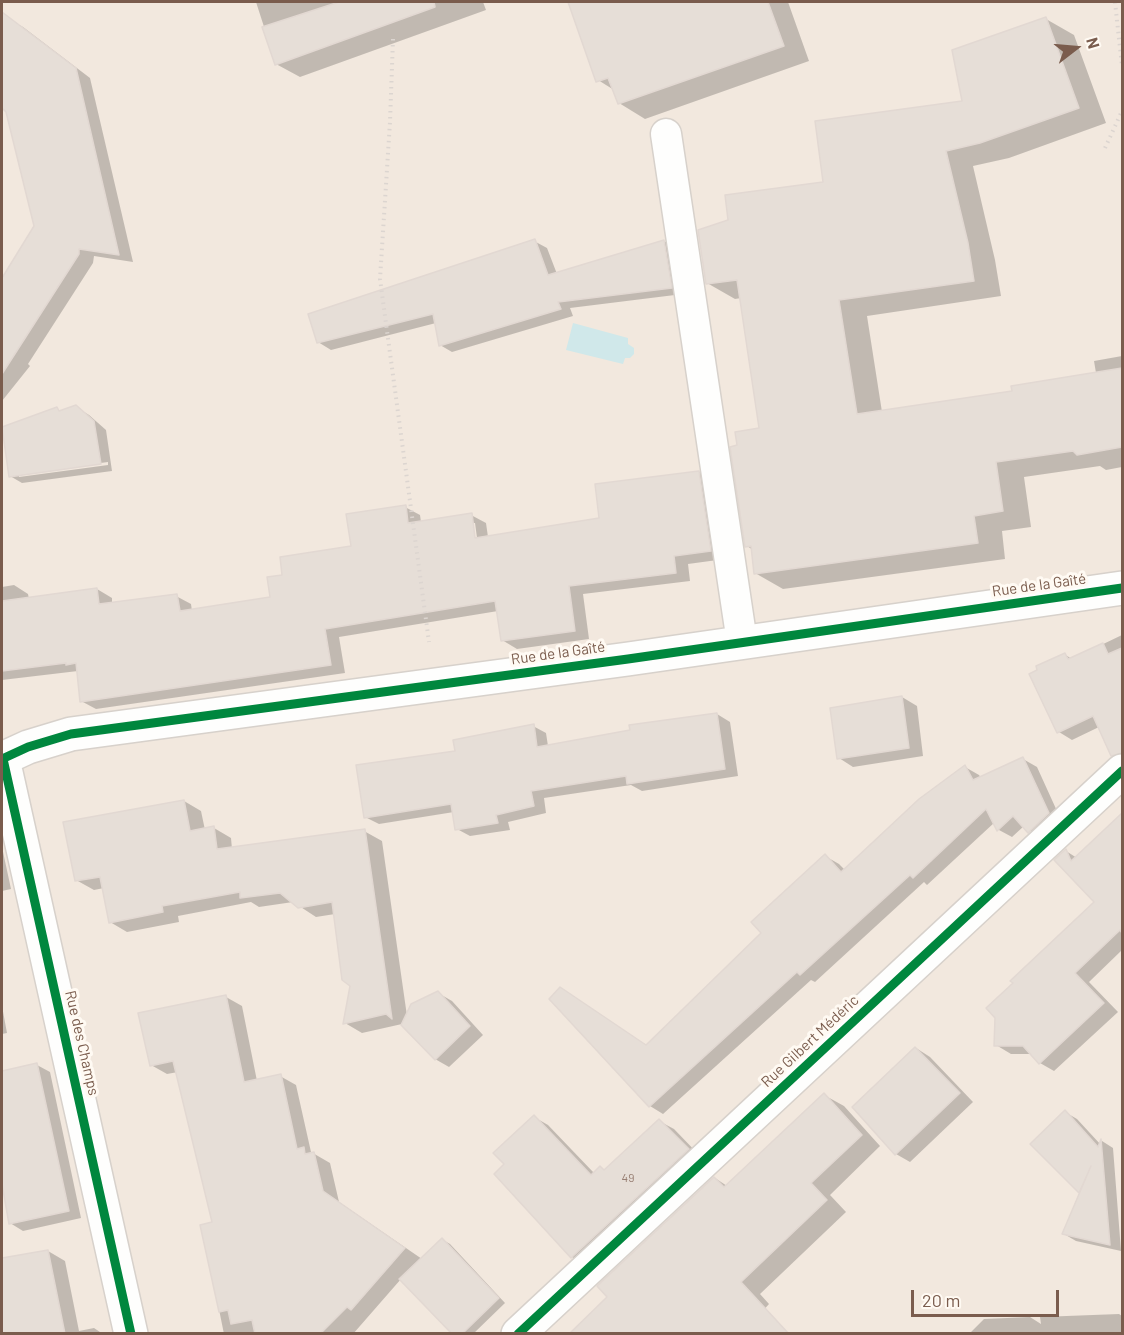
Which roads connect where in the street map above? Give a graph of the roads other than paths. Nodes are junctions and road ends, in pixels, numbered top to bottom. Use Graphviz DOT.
graph roads {
  1 [pos="666,134"];
  2 [pos="1122,588"];
  3 [pos="742,642"];
  4 [pos="2,759"];
  5 [pos="1122,771"];
  6 [pos="131,1334"];
  7 [pos="518,1334"];
  1 -- 3 [label="lane"];
  2 -- 3 [label="street, Rue de la Gaîté"];
  3 -- 4 [label="street, Rue de la Gaîté"];
  4 -- 6 [label="street, Rue des Champs"];
  5 -- 7 [label="street, Rue Gilbert Médéric"];
}
